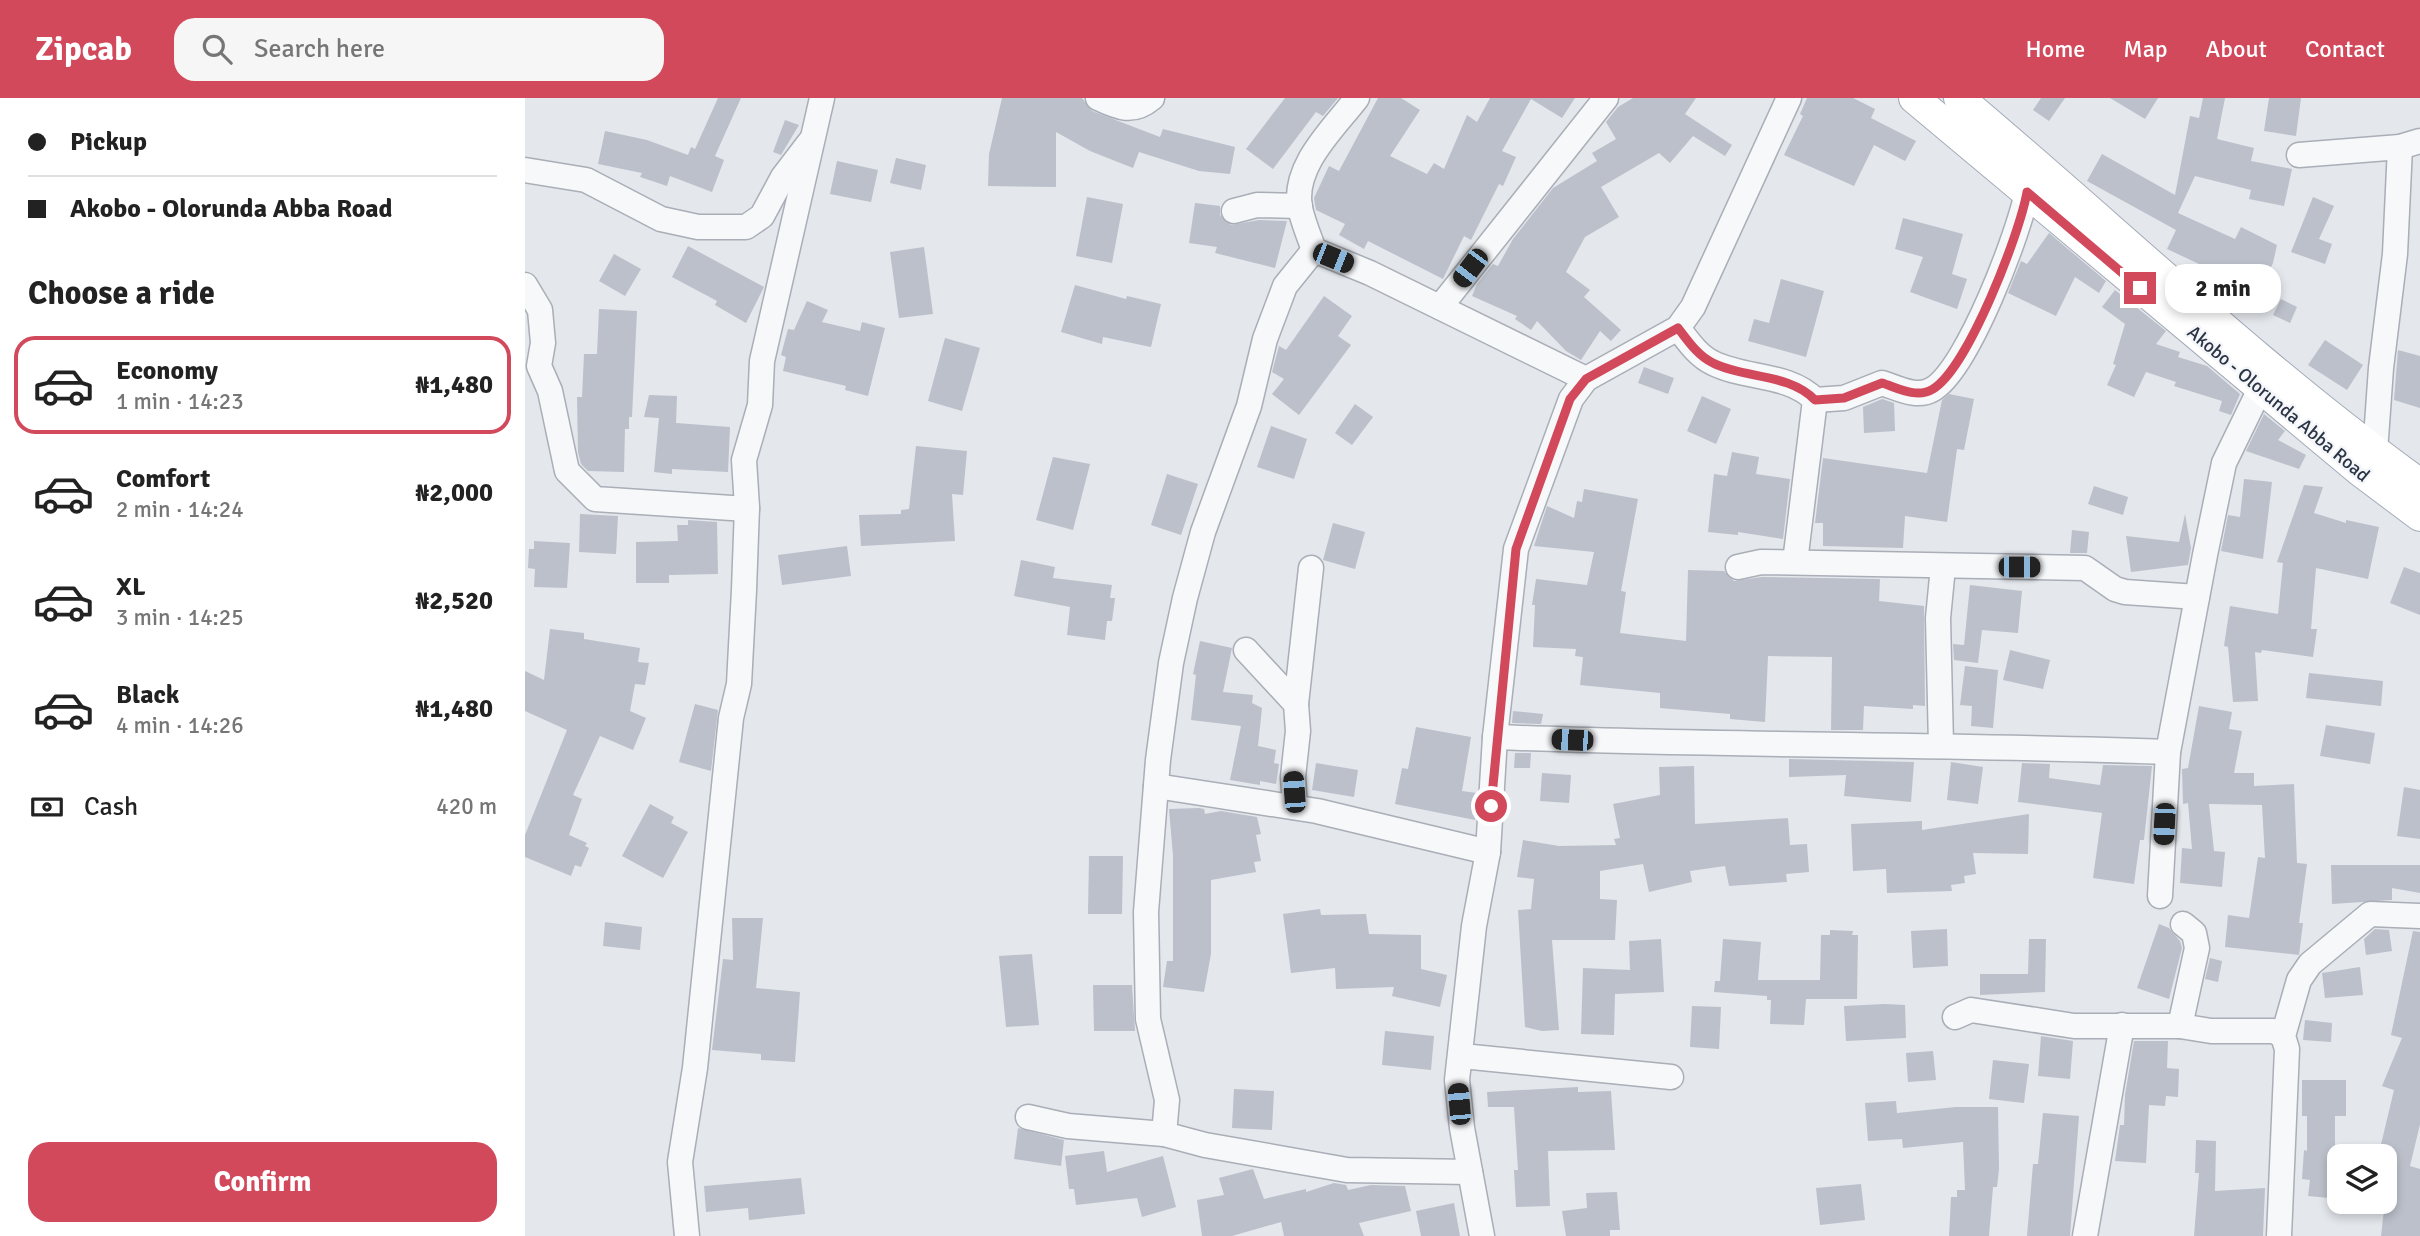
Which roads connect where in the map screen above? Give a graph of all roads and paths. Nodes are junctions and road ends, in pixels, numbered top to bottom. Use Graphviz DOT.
graph roads {
  1 [pos="822,98"];
  2 [pos="1098,98"];
  3 [pos="1152,98"];
  4 [pos="1356,98"];
  5 [pos="1605,98"];
  6 [pos="1789,98"];
  7 [pos="1914,98"];
  8 [pos="1959,98"];
  9 [pos="811,139"];
  10 [pos="2410,144"];
  11 [pos="2299,155"];
  12 [pos="525,170"];
  13 [pos="2027,192"];
  14 [pos="1300,206"];
  15 [pos="1234,212"];
  16 [pos="1314,250"];
  17 [pos="525,285"];
  18 [pos="1440,307"];
  19 [pos="1678,328"];
  20 [pos="532,371"];
  21 [pos="1586,379"];
  22 [pos="2260,387"];
  23 [pos="1815,400"];
  24 [pos="2375,452"];
  25 [pos="2420,484"];
  26 [pos="747,509"];
  27 [pos="2420,516"];
  28 [pos="1795,562"];
  29 [pos="1738,567"];
  30 [pos="1943,567"];
  31 [pos="1311,568"];
  32 [pos="2197,597"];
  33 [pos="1246,650"];
  34 [pos="1296,704"];
  35 [pos="1495,737"];
  36 [pos="1941,745"];
  37 [pos="2168,752"];
  38 [pos="1156,786"];
  39 [pos="1295,807"];
  40 [pos="1488,852"];
  41 [pos="2160,896"];
  42 [pos="2420,916"];
  43 [pos="2183,924"];
  44 [pos="1955,1017"];
  45 [pos="2122,1025"];
  46 [pos="2180,1026"];
  47 [pos="2283,1036"];
  48 [pos="1462,1056"];
  49 [pos="1671,1077"];
  50 [pos="1028,1117"];
  51 [pos="1164,1134"];
  52 [pos="1470,1172"];
  53 [pos="687,1236"];
  54 [pos="1482,1236"];
  55 [pos="2085,1236"];
  56 [pos="2279,1236"];
  1 -- 9 [label="street"];
  2 -- 3 [label="street"];
  4 -- 14 [label="street"];
  5 -- 18 [label="street"];
  6 -- 19 [label="street"];
  7 -- 13 [label="main road, Akobo - Olorunda Abba Road"];
  8 -- 24 [label="main road, Akobo - Olorunda Abba Road"];
  9 -- 12 [label="street"];
  9 -- 26 [label="street"];
  10 -- 11 [label="street"];
  10 -- 24 [label="street"];
  13 -- 22 [label="main road, Akobo - Olorunda Abba Road"];
  13 -- 23 [label="street"];
  14 -- 15 [label="street"];
  14 -- 16 [label="street"];
  16 -- 18 [label="street"];
  16 -- 38 [label="street"];
  17 -- 20 [label="street"];
  18 -- 21 [label="street"];
  19 -- 21 [label="street"];
  19 -- 23 [label="street"];
  20 -- 26 [label="street"];
  21 -- 35 [label="street"];
  22 -- 27 [label="main road, Akobo - Olorunda Abba Road"];
  22 -- 32 [label="street"];
  23 -- 28 [label="street"];
  24 -- 25 [label="main road, Akobo - Olorunda Abba Road"];
  26 -- 53 [label="street"];
  28 -- 29 [label="street"];
  28 -- 30 [label="street"];
  30 -- 32 [label="street"];
  30 -- 36 [label="street"];
  31 -- 34 [label="street"];
  32 -- 37 [label="street"];
  33 -- 34 [label="street"];
  34 -- 39 [label="street"];
  35 -- 36 [label="street"];
  35 -- 40 [label="street"];
  36 -- 37 [label="street"];
  37 -- 41 [label="street"];
  38 -- 39 [label="street"];
  38 -- 51 [label="street"];
  39 -- 40 [label="street"];
  40 -- 48 [label="street"];
  42 -- 47 [label="street"];
  43 -- 46 [label="street"];
  44 -- 45 [label="street"];
  45 -- 46 [label="street"];
  45 -- 55 [label="street"];
  46 -- 47 [label="street"];
  47 -- 56 [label="street"];
  48 -- 49 [label="street"];
  48 -- 52 [label="street"];
  50 -- 51 [label="street"];
  51 -- 52 [label="street"];
  52 -- 54 [label="street"];
}
